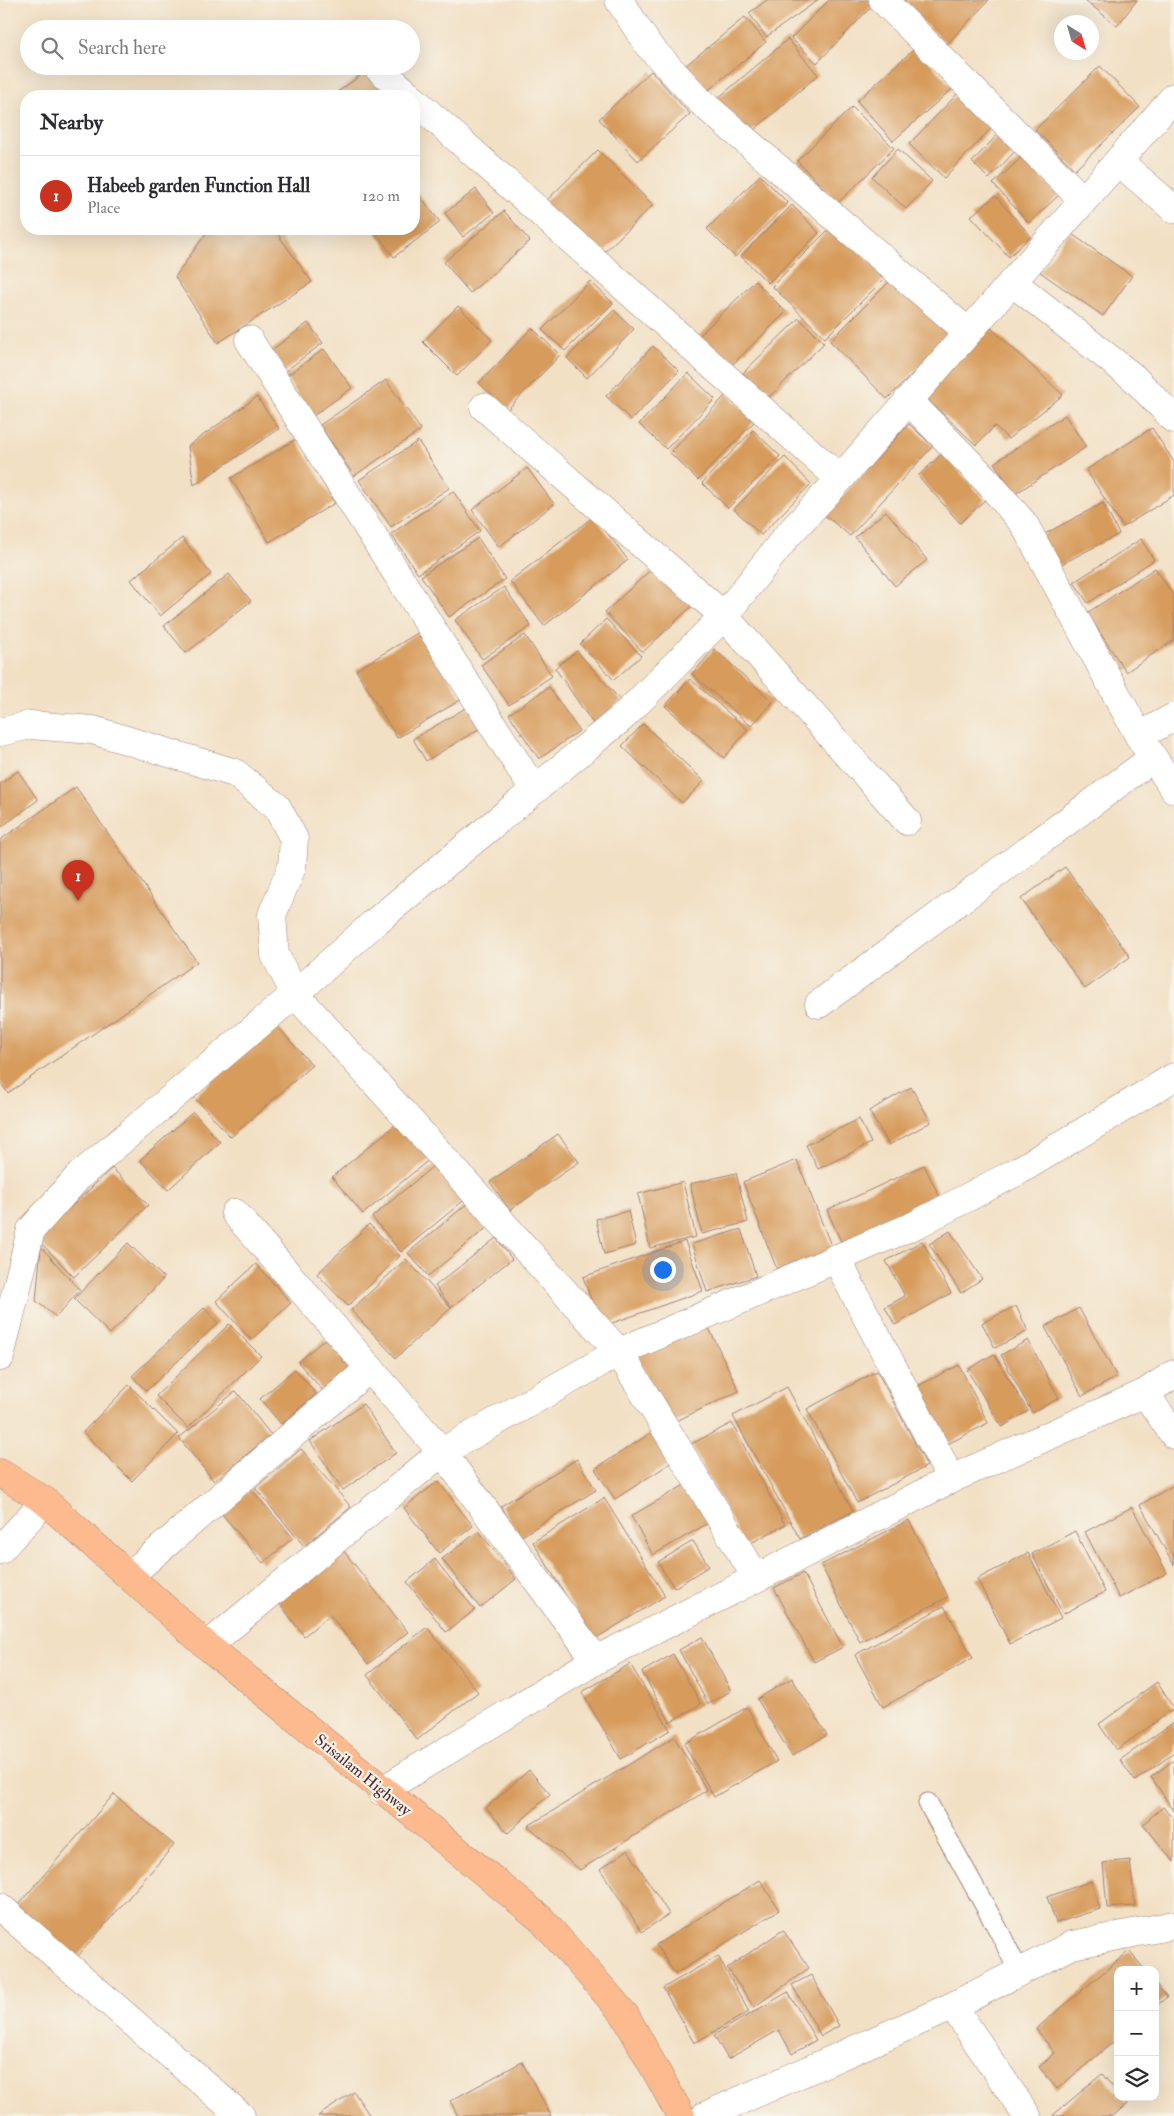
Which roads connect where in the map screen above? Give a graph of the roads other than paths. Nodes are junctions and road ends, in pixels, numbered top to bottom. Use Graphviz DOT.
graph roads {
  1 [pos="619,0"];
  2 [pos="883,0"];
  3 [pos="386,75"];
  4 [pos="403,90"];
  5 [pos="1174,97"];
  6 [pos="420,105"];
  7 [pos="1118,162"];
  8 [pos="1083,200"];
  9 [pos="1174,209"];
  10 [pos="1012,282"];
  11 [pos="968,332"];
  12 [pos="250,340"];
  13 [pos="908,400"];
  14 [pos="484,407"];
  15 [pos="1174,419"];
  16 [pos="840,479"];
  17 [pos="724,616"];
  18 [pos="1174,717"];
  19 [pos="0,732"];
  20 [pos="1146,747"];
  21 [pos="1174,789"];
  22 [pos="534,790"];
  23 [pos="907,822"];
  24 [pos="295,994"];
  25 [pos="819,1004"];
  26 [pos="1174,1077"];
  27 [pos="235,1213"];
  28 [pos="836,1258"];
  29 [pos="619,1352"];
  30 [pos="0,1357"];
  31 [pos="370,1368"];
  32 [pos="1174,1374"];
  33 [pos="1145,1393"];
  34 [pos="1174,1436"];
  35 [pos="442,1452"];
  36 [pos="0,1473"];
  37 [pos="951,1479"];
  38 [pos="45,1501"];
  39 [pos="0,1550"];
  40 [pos="130,1575"];
  41 [pos="756,1577"];
  42 [pos="207,1646"];
  43 [pos="596,1660"];
  44 [pos="381,1790"];
  45 [pos="928,1803"];
  46 [pos="0,1907"];
  47 [pos="1174,1925"];
  48 [pos="1019,1972"];
  49 [pos="953,2006"];
  50 [pos="241,2116"];
  51 [pos="681,2116"];
  52 [pos="705,2116"];
  53 [pos="1027,2116"];
  1 -- 11 [label="street"];
  2 -- 8 [label="street"];
  3 -- 4 [label="street"];
  5 -- 7 [label="street"];
  6 -- 16 [label="street"];
  7 -- 8 [label="street"];
  7 -- 9 [label="street"];
  8 -- 10 [label="street"];
  10 -- 11 [label="street"];
  10 -- 15 [label="street"];
  11 -- 13 [label="street"];
  12 -- 22 [label="street"];
  13 -- 16 [label="street"];
  13 -- 20 [label="street"];
  14 -- 17 [label="street"];
  16 -- 17 [label="street"];
  17 -- 22 [label="street"];
  17 -- 23 [label="street"];
  18 -- 20 [label="street"];
  19 -- 24 [label="street"];
  20 -- 21 [label="street"];
  20 -- 25 [label="street"];
  22 -- 24 [label="street"];
  24 -- 29 [label="street"];
  24 -- 30 [label="street"];
  26 -- 28 [label="street"];
  27 -- 31 [label="street"];
  28 -- 29 [label="street"];
  28 -- 37 [label="street"];
  29 -- 35 [label="street"];
  29 -- 41 [label="street"];
  31 -- 35 [label="street"];
  31 -- 40 [label="street"];
  32 -- 33 [label="street"];
  33 -- 34 [label="street"];
  33 -- 37 [label="street"];
  35 -- 42 [label="street"];
  35 -- 43 [label="street"];
  36 -- 38 [label="highway, Srisailam Highway"];
  37 -- 41 [label="street"];
  38 -- 39 [label="street"];
  38 -- 40 [label="highway, Srisailam Highway"];
  40 -- 42 [label="highway, Srisailam Highway"];
  41 -- 43 [label="street"];
  42 -- 44 [label="highway, Srisailam Highway"];
  43 -- 44 [label="street"];
  44 -- 51 [label="highway, Srisailam Highway"];
  45 -- 48 [label="lane"];
  46 -- 50 [label="street"];
  47 -- 48 [label="street"];
  48 -- 49 [label="street"];
  49 -- 52 [label="street"];
  49 -- 53 [label="street"];
}
